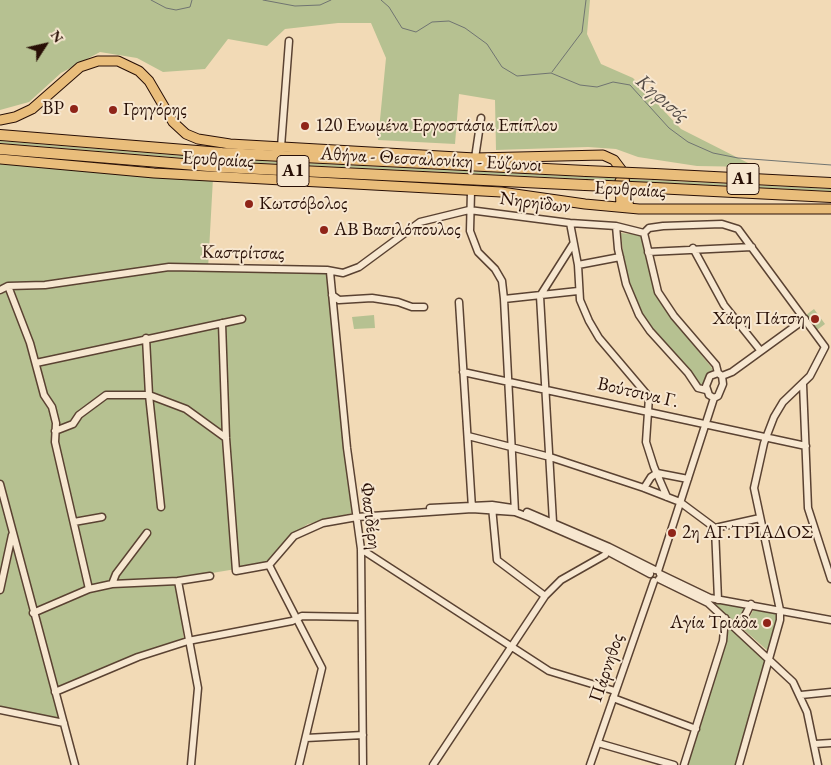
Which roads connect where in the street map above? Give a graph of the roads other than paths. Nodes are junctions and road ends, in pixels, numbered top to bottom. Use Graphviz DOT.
graph roads {
  1 [pos="289,40"];
  2 [pos="481,118"];
  3 [pos="0,120"];
  4 [pos="21,129"];
  5 [pos="0,133"];
  6 [pos="192,144"];
  7 [pos="282,147"];
  8 [pos="0,149"];
  9 [pos="222,153"];
  10 [pos="475,158"];
  11 [pos="0,159"];
  12 [pos="831,183"];
  13 [pos="471,190"];
  14 [pos="831,197"];
  15 [pos="625,205"];
  16 [pos="831,209"];
  17 [pos="469,210"];
  18 [pos="570,223"];
  19 [pos="616,226"];
  20 [pos="644,233"];
  21 [pos="573,244"];
  22 [pos="752,247"];
  23 [pos="693,248"];
  24 [pos="648,252"];
  25 [pos="620,257"];
  26 [pos="578,265"];
  27 [pos="330,272"];
  28 [pos="8,286"];
  29 [pos="0,290"];
  30 [pos="578,291"];
  31 [pos="332,295"];
  32 [pos="540,296"];
  33 [pos="504,299"];
  34 [pos="459,302"];
  35 [pos="424,307"];
  36 [pos="242,318"];
  37 [pos="805,319"];
  38 [pos="222,323"];
  39 [pos="146,338"];
  40 [pos="760,350"];
  41 [pos="36,363"];
  42 [pos="463,372"];
  43 [pos="720,374"];
  44 [pos="510,382"];
  45 [pos="803,384"];
  46 [pos="546,388"];
  47 [pos="706,390"];
  48 [pos="149,395"];
  49 [pos="714,398"];
  50 [pos="648,410"];
  51 [pos="705,424"];
  52 [pos="55,431"];
  53 [pos="468,436"];
  54 [pos="766,437"];
  55 [pos="226,438"];
  56 [pos="806,446"];
  57 [pos="513,447"];
  58 [pos="550,457"];
  59 [pos="657,473"];
  60 [pos="688,479"];
  61 [pos="0,484"];
  62 [pos="644,488"];
  63 [pos="666,497"];
  64 [pos="680,502"];
  65 [pos="161,507"];
  66 [pos="472,507"];
  67 [pos="492,508"];
  68 [pos="515,510"];
  69 [pos="357,517"];
  70 [pos="102,518"];
  71 [pos="760,518"];
  72 [pos="74,522"];
  73 [pos="553,522"];
  74 [pos="714,528"];
  75 [pos="12,531"];
  76 [pos="147,533"];
  77 [pos="361,549"];
  78 [pos="608,549"];
  79 [pos="269,565"];
  80 [pos="656,575"];
  81 [pos="210,576"];
  82 [pos="831,579"];
  83 [pos="178,581"];
  84 [pos="112,584"];
  85 [pos="89,589"];
  86 [pos="0,590"];
  87 [pos="545,596"];
  88 [pos="718,600"];
  89 [pos="751,604"];
  90 [pos="780,610"];
  91 [pos="33,613"];
  92 [pos="360,617"];
  93 [pos="725,618"];
  94 [pos="296,619"];
  95 [pos="831,620"];
  96 [pos="738,629"];
  97 [pos="188,641"];
  98 [pos="511,647"];
  99 [pos="770,658"];
  100 [pos="615,691"];
  101 [pos="55,692"];
  102 [pos="831,692"];
  103 [pos="801,695"];
  104 [pos="613,698"];
  105 [pos="0,710"];
  106 [pos="64,723"];
  107 [pos="696,729"];
  108 [pos="363,735"];
  109 [pos="306,738"];
  110 [pos="598,743"];
  111 [pos="831,743"];
  112 [pos="816,744"];
  113 [pos="74,765"];
  114 [pos="191,765"];
  115 [pos="299,765"];
  116 [pos="363,765"];
  117 [pos="433,765"];
  118 [pos="590,765"];
  119 [pos="674,765"];
  120 [pos="684,765"];
  121 [pos="739,765"];
  122 [pos="818,765"];
  1 -- 7 [label="street"];
  2 -- 10 [label="street"];
  3 -- 7 [label="main road"];
  4 -- 5 [label="highway"];
  5 -- 9 [label="highway, Αθήνα - Θεσσαλονίκη - Εύζωνοι / Α1"];
  6 -- 9 [label="highway"];
  7 -- 10 [label="main road"];
  8 -- 14 [label="highway, Αθήνα - Θεσσαλονίκη - Εύζωνοι / Α1, bridge"];
  9 -- 12 [label="highway, Αθήνα - Θεσσαλονίκη - Εύζωνοι / Α1, bridge"];
  10 -- 15 [label="main road"];
  11 -- 13 [label="main road, Ερυθραίας"];
  13 -- 15 [label="main road, Ερυθραίας"];
  13 -- 17 [label="street"];
  15 -- 16 [label="main road, Ερυθραίας"];
  17 -- 18 [label="street, Νηρηϊδων"];
  17 -- 27 [label="street, Καστρίτσας"];
  17 -- 33 [label="street"];
  18 -- 19 [label="street, Νηρηϊδων"];
  18 -- 21 [label="street"];
  19 -- 20 [label="street, Νηρηϊδων"];
  19 -- 25 [label="street"];
  20 -- 22 [label="street"];
  20 -- 24 [label="street"];
  21 -- 26 [label="street"];
  21 -- 32 [label="street"];
  22 -- 23 [label="street"];
  22 -- 37 [label="street"];
  23 -- 24 [label="street"];
  23 -- 40 [label="street"];
  24 -- 43 [label="street"];
  25 -- 26 [label="street"];
  25 -- 47 [label="street"];
  26 -- 30 [label="street"];
  27 -- 28 [label="street, Καστρίτσας"];
  27 -- 31 [label="street, Φασιδέρη"];
  28 -- 29 [label="street, Καστρίτσας"];
  28 -- 41 [label="street"];
  30 -- 32 [label="street"];
  30 -- 50 [label="street"];
  31 -- 35 [label="street"];
  31 -- 69 [label="street, Φασιδέρη"];
  32 -- 33 [label="street"];
  32 -- 46 [label="street"];
  33 -- 44 [label="street"];
  34 -- 42 [label="street"];
  36 -- 38 [label="street"];
  37 -- 40 [label="street"];
  37 -- 45 [label="street"];
  38 -- 39 [label="street"];
  38 -- 55 [label="street"];
  39 -- 41 [label="street"];
  39 -- 48 [label="street"];
  40 -- 43 [label="street"];
  41 -- 52 [label="street"];
  42 -- 44 [label="street, Βούτσινα Γ."];
  42 -- 53 [label="street"];
  43 -- 47 [label="street"];
  43 -- 49 [label="street, Πάρνηθος"];
  44 -- 46 [label="street, Βούτσινα Γ."];
  44 -- 57 [label="street"];
  45 -- 54 [label="street"];
  45 -- 56 [label="street"];
  46 -- 50 [label="street, Βούτσινα Γ."];
  46 -- 58 [label="street"];
  47 -- 49 [label="street"];
  48 -- 52 [label="street"];
  48 -- 55 [label="street"];
  48 -- 65 [label="street"];
  49 -- 51 [label="street, Πάρνηθος"];
  50 -- 51 [label="street, Βούτσινα Γ."];
  50 -- 59 [label="street"];
  51 -- 54 [label="street, Βούτσινα Γ."];
  51 -- 60 [label="street, Πάρνηθος"];
  52 -- 72 [label="street"];
  53 -- 57 [label="street"];
  53 -- 66 [label="street"];
  54 -- 56 [label="street, Βούτσινα Γ."];
  54 -- 71 [label="street"];
  55 -- 79 [label="street"];
  56 -- 82 [label="street"];
  57 -- 58 [label="street"];
  57 -- 68 [label="street"];
  58 -- 62 [label="street"];
  58 -- 73 [label="street"];
  59 -- 60 [label="street"];
  59 -- 62 [label="street"];
  59 -- 63 [label="street"];
  60 -- 64 [label="street, Πάρνηθος"];
  61 -- 75 [label="street"];
  62 -- 63 [label="street"];
  63 -- 64 [label="street"];
  64 -- 74 [label="street"];
  64 -- 80 [label="street, Πάρνηθος"];
  66 -- 67 [label="street"];
  66 -- 69 [label="street"];
  67 -- 68 [label="street"];
  67 -- 87 [label="street"];
  68 -- 73 [label="street"];
  68 -- 78 [label="street"];
  69 -- 77 [label="street, Φασιδέρη"];
  69 -- 79 [label="street"];
  70 -- 72 [label="street"];
  71 -- 74 [label="street"];
  71 -- 90 [label="street"];
  72 -- 85 [label="street"];
  73 -- 78 [label="street"];
  74 -- 88 [label="street"];
  75 -- 86 [label="street"];
  75 -- 91 [label="street"];
  76 -- 84 [label="street"];
  77 -- 92 [label="street, Φασιδέρη"];
  77 -- 98 [label="street"];
  78 -- 80 [label="street"];
  78 -- 87 [label="street"];
  79 -- 94 [label="street"];
  80 -- 88 [label="street"];
  80 -- 93 [label="street"];
  80 -- 100 [label="street, Πάρνηθος"];
  81 -- 83 [label="street"];
  83 -- 84 [label="street"];
  83 -- 97 [label="street"];
  84 -- 85 [label="street"];
  85 -- 91 [label="street"];
  87 -- 98 [label="street"];
  88 -- 89 [label="street"];
  89 -- 90 [label="street"];
  89 -- 96 [label="street"];
  90 -- 95 [label="street"];
  90 -- 99 [label="street"];
  91 -- 101 [label="street"];
  92 -- 94 [label="street"];
  92 -- 108 [label="street, Φασιδέρη"];
  93 -- 96 [label="street"];
  93 -- 107 [label="street"];
  94 -- 97 [label="street"];
  94 -- 109 [label="street"];
  96 -- 99 [label="street"];
  97 -- 101 [label="street"];
  97 -- 114 [label="street"];
  98 -- 100 [label="street"];
  98 -- 117 [label="street"];
  99 -- 103 [label="street"];
  99 -- 121 [label="street"];
  100 -- 104 [label="street, Πάρνηθος"];
  101 -- 106 [label="street"];
  102 -- 103 [label="street"];
  103 -- 112 [label="street"];
  104 -- 107 [label="street"];
  104 -- 110 [label="street, Πάρνηθος"];
  105 -- 106 [label="street"];
  106 -- 113 [label="street"];
  107 -- 120 [label="street"];
  108 -- 109 [label="street"];
  108 -- 116 [label="street, Φασιδέρη"];
  109 -- 115 [label="street"];
  110 -- 118 [label="street, Πάρνηθος"];
  110 -- 119 [label="street"];
  111 -- 112 [label="street"];
  112 -- 122 [label="street"];
}
